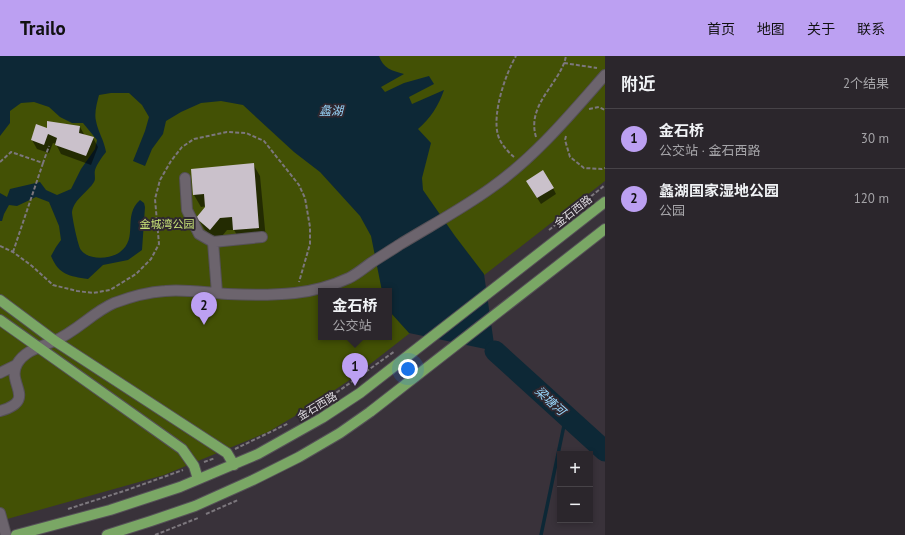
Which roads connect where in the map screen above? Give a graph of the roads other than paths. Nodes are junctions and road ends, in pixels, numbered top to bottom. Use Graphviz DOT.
graph roads {
  1 [pos="603,72"];
  2 [pos="185,178"];
  3 [pos="605,202"];
  4 [pos="605,229"];
  5 [pos="262,238"];
  6 [pos="213,242"];
  7 [pos="318,288"];
  8 [pos="318,288"];
  9 [pos="217,293"];
  10 [pos="0,300"];
  11 [pos="0,320"];
  12 [pos="55,341"];
  13 [pos="38,347"];
  14 [pos="16,365"];
  15 [pos="0,373"];
  16 [pos="0,411"];
  17 [pos="234,465"];
  18 [pos="198,479"];
  19 [pos="0,514"];
  20 [pos="6,535"];
  21 [pos="16,535"];
  22 [pos="107,535"];
  1 -- 7 [label="lane"];
  2 -- 6 [label="lane"];
  3 -- 17 [label="main road, 金石西路"];
  4 -- 22 [label="main road"];
  5 -- 6 [label="lane"];
  6 -- 9 [label="lane"];
  8 -- 9 [label="lane"];
  9 -- 12 [label="lane"];
  10 -- 12 [label="main road"];
  11 -- 13 [label="main road"];
  12 -- 13 [label="lane"];
  12 -- 17 [label="main road"];
  13 -- 14 [label="lane"];
  13 -- 18 [label="main road"];
  14 -- 15 [label="lane"];
  14 -- 16 [label="lane"];
  17 -- 18 [label="main road, 金石西路"];
  18 -- 21 [label="main road, 金石西路"];
  19 -- 20 [label="lane"];
}
